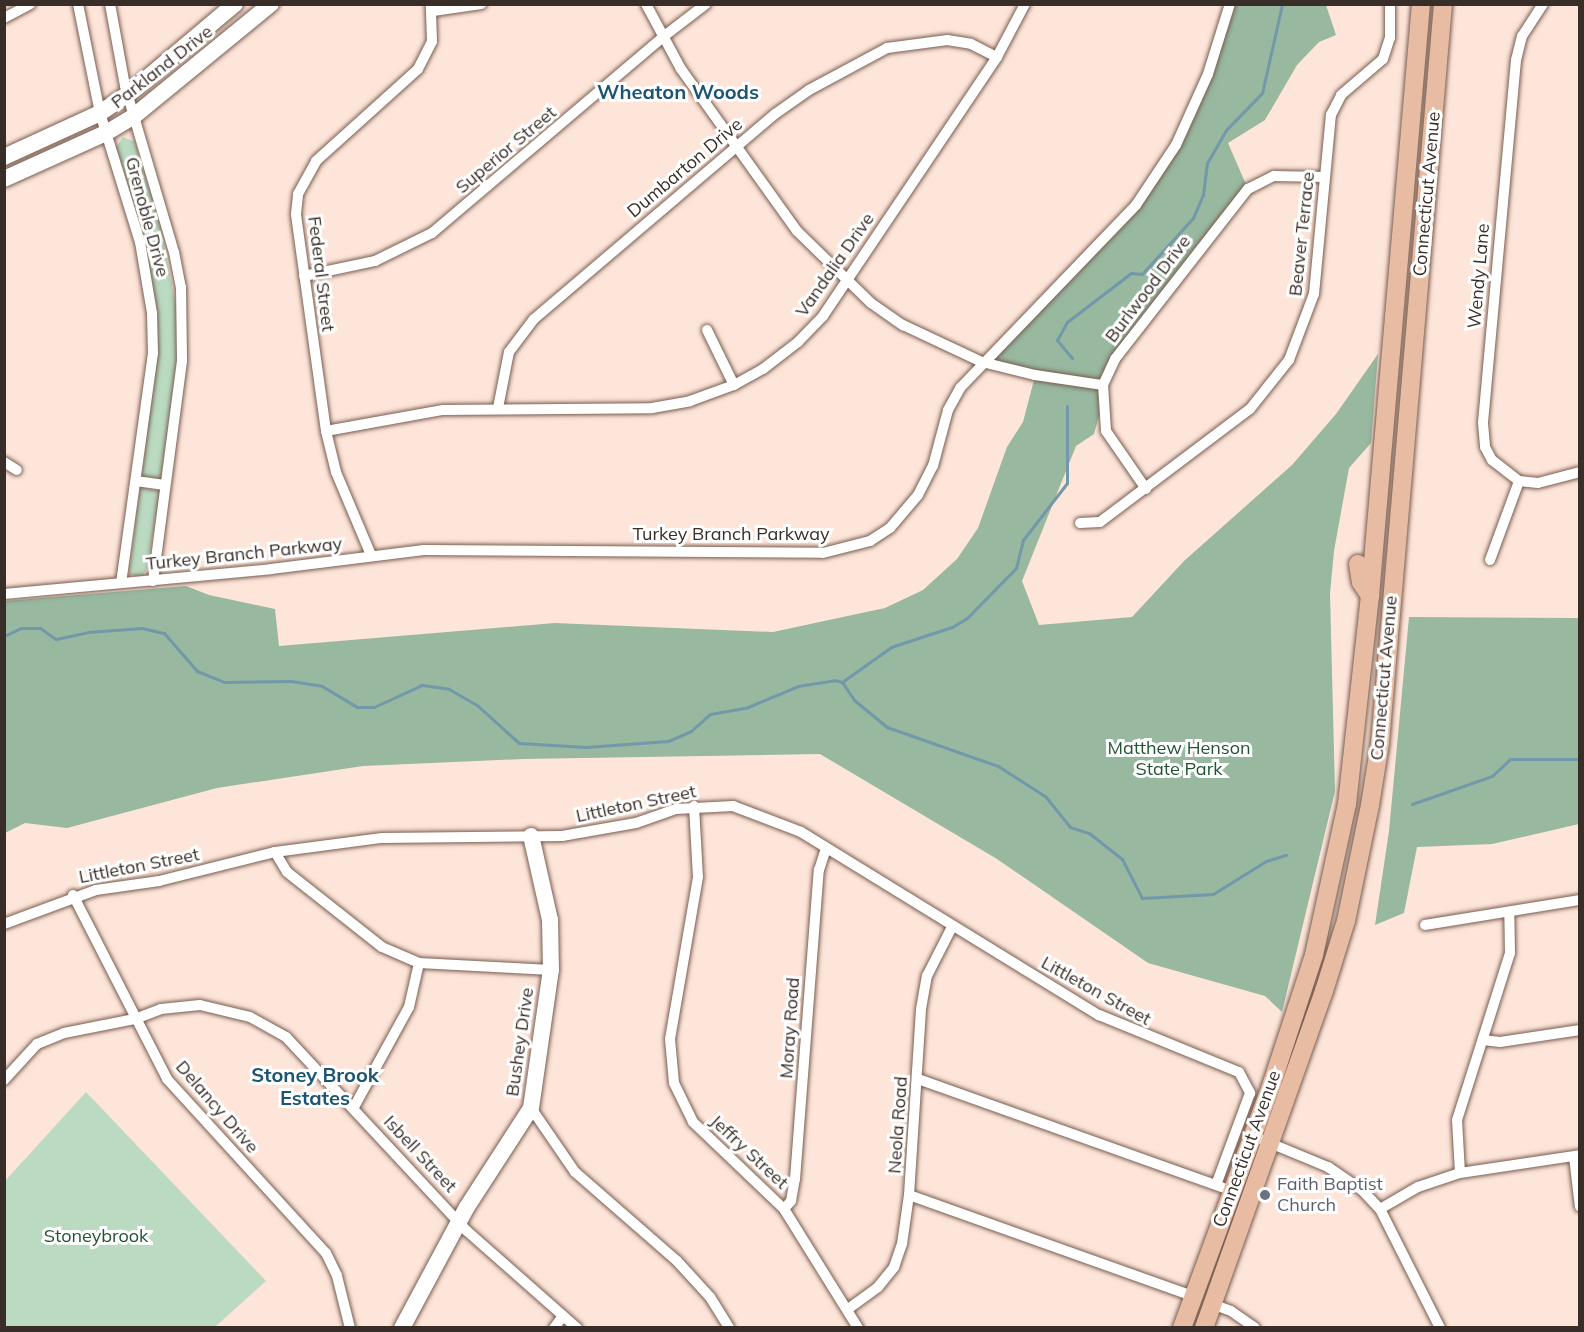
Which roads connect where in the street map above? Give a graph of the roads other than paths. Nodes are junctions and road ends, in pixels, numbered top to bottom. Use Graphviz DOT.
graph roads {
  1 [pos="30,4"];
  2 [pos="78,4"];
  3 [pos="110,4"];
  4 [pos="235,4"];
  5 [pos="271,4"];
  6 [pos="481,4"];
  7 [pos="646,4"];
  8 [pos="706,4"];
  9 [pos="1025,4"];
  10 [pos="1230,4"];
  11 [pos="1390,4"];
  12 [pos="1421,4"];
  13 [pos="1443,4"];
  14 [pos="1543,4"];
  15 [pos="432,8"];
  16 [pos="4,18"];
  17 [pos="663,37"];
  18 [pos="997,57"];
  19 [pos="128,94"];
  20 [pos="100,113"];
  21 [pos="134,116"];
  22 [pos="106,133"];
  23 [pos="736,146"];
  24 [pos="4,157"];
  25 [pos="1325,177"];
  26 [pos="4,179"];
  27 [pos="304,276"];
  28 [pos="846,282"];
  29 [pos="708,330"];
  30 [pos="982,362"];
  31 [pos="734,385"];
  32 [pos="1103,385"];
  33 [pos="498,408"];
  34 [pos="326,430"];
  35 [pos="4,462"];
  36 [pos="17,470"];
  37 [pos="1580,472"];
  38 [pos="136,481"];
  39 [pos="1519,482"];
  40 [pos="165,485"];
  41 [pos="1146,489"];
  42 [pos="1378,508"];
  43 [pos="1398,510"];
  44 [pos="1080,523"];
  45 [pos="371,555"];
  46 [pos="1490,560"];
  47 [pos="1358,564"];
  48 [pos="153,581"];
  49 [pos="121,583"];
  50 [pos="4,594"];
  51 [pos="1370,604"];
  52 [pos="694,806"];
  53 [pos="531,836"];
  54 [pos="826,848"];
  55 [pos="275,852"];
  56 [pos="73,896"];
  57 [pos="1580,900"];
  58 [pos="1509,914"];
  59 [pos="4,924"];
  60 [pos="1425,925"];
  61 [pos="952,927"];
  62 [pos="419,963"];
  63 [pos="551,970"];
  64 [pos="135,1019"];
  65 [pos="1580,1030"];
  66 [pos="1483,1040"];
  67 [pos="918,1079"];
  68 [pos="4,1080"];
  69 [pos="354,1107"];
  70 [pos="531,1108"];
  71 [pos="1253,1136"];
  72 [pos="1270,1143"];
  73 [pos="1577,1156"];
  74 [pos="1460,1173"];
  75 [pos="1224,1188"];
  76 [pos="909,1195"];
  77 [pos="1580,1207"];
  78 [pos="784,1209"];
  79 [pos="1380,1209"];
  80 [pos="460,1221"];
  81 [pos="1193,1296"];
  82 [pos="1212,1304"];
  83 [pos="848,1309"];
  84 [pos="563,1316"];
  85 [pos="350,1328"];
  86 [pos="402,1328"];
  87 [pos="554,1328"];
  88 [pos="577,1328"];
  89 [pos="729,1328"];
  90 [pos="858,1328"];
  91 [pos="1182,1328"];
  92 [pos="1204,1328"];
  93 [pos="1255,1328"];
  94 [pos="1440,1328"];
  1 -- 16 [label="street"];
  2 -- 20 [label="street, Grenoble Drive"];
  3 -- 19 [label="street, Grenoble Drive"];
  4 -- 19 [label="street, Parkland Drive"];
  5 -- 21 [label="street, Parkland Drive"];
  6 -- 15 [label="street"];
  7 -- 17 [label="street"];
  8 -- 17 [label="street, Superior Street"];
  9 -- 18 [label="street, Vandalia Drive"];
  10 -- 30 [label="street, Turkey Branch Parkway"];
  11 -- 25 [label="street, Beaver Terrace"];
  12 -- 42 [label="main road, Connecticut Avenue"];
  13 -- 43 [label="main road, Connecticut Avenue"];
  14 -- 39 [label="street, Wendy Lane"];
  15 -- 27 [label="street, Federal Street"];
  17 -- 23 [label="street"];
  17 -- 27 [label="street, Superior Street"];
  18 -- 23 [label="street, Dumbarton Drive"];
  18 -- 28 [label="street, Vandalia Drive"];
  19 -- 20 [label="street, Parkland Drive"];
  19 -- 21 [label="street, Grenoble Drive"];
  20 -- 22 [label="street, Grenoble Drive"];
  20 -- 24 [label="street, Parkland Drive"];
  21 -- 22 [label="street, Parkland Drive"];
  21 -- 40 [label="street, Grenoble Drive"];
  22 -- 26 [label="street, Parkland Drive"];
  22 -- 38 [label="street, Grenoble Drive"];
  23 -- 28 [label="street"];
  23 -- 33 [label="street, Dumbarton Drive"];
  25 -- 32 [label="street, Burlwood Drive"];
  25 -- 41 [label="street, Beaver Terrace"];
  27 -- 34 [label="street, Federal Street"];
  28 -- 30 [label="street"];
  28 -- 31 [label="street, Vandalia Drive"];
  29 -- 31 [label="street"];
  30 -- 32 [label="street"];
  30 -- 45 [label="street, Turkey Branch Parkway"];
  31 -- 33 [label="street, Vandalia Drive"];
  32 -- 41 [label="street, Burlwood Drive"];
  33 -- 34 [label="street, Vandalia Drive"];
  34 -- 45 [label="street, Federal Street"];
  35 -- 36 [label="street"];
  37 -- 39 [label="street"];
  38 -- 40 [label="street"];
  38 -- 49 [label="street, Grenoble Drive"];
  39 -- 46 [label="street"];
  40 -- 48 [label="street, Grenoble Drive"];
  41 -- 44 [label="street, Beaver Terrace"];
  42 -- 43 [label="main road"];
  42 -- 51 [label="main road, Connecticut Avenue"];
  43 -- 72 [label="main road, Connecticut Avenue"];
  45 -- 48 [label="street, Turkey Branch Parkway"];
  47 -- 51 [label="main road"];
  48 -- 49 [label="street, Turkey Branch Parkway"];
  49 -- 50 [label="street, Turkey Branch Parkway"];
  51 -- 71 [label="main road, Connecticut Avenue"];
  52 -- 53 [label="street, Littleton Street"];
  52 -- 54 [label="street, Littleton Street"];
  52 -- 78 [label="street, Jeffry Street"];
  53 -- 55 [label="street, Littleton Street"];
  53 -- 63 [label="street, Bushey Drive"];
  54 -- 61 [label="street, Littleton Street"];
  54 -- 78 [label="street, Moray Road"];
  55 -- 56 [label="street, Littleton Street"];
  55 -- 62 [label="street"];
  56 -- 59 [label="street, Littleton Street"];
  56 -- 64 [label="street, Delancy Drive"];
  57 -- 58 [label="street"];
  58 -- 60 [label="street"];
  58 -- 66 [label="street"];
  61 -- 67 [label="street, Neola Road"];
  61 -- 75 [label="street, Littleton Street"];
  62 -- 63 [label="street"];
  62 -- 69 [label="street"];
  63 -- 70 [label="street, Bushey Drive"];
  64 -- 68 [label="street, Isbell Street"];
  64 -- 69 [label="street, Isbell Street"];
  64 -- 85 [label="street, Delancy Drive"];
  65 -- 66 [label="street"];
  66 -- 74 [label="street"];
  67 -- 75 [label="street"];
  67 -- 76 [label="street, Neola Road"];
  69 -- 80 [label="street, Isbell Street"];
  70 -- 80 [label="street, Bushey Drive"];
  70 -- 89 [label="street"];
  71 -- 72 [label="street"];
  71 -- 75 [label="main road, Connecticut Avenue"];
  72 -- 79 [label="street"];
  72 -- 82 [label="main road, Connecticut Avenue"];
  73 -- 74 [label="street"];
  73 -- 77 [label="street"];
  74 -- 79 [label="street"];
  75 -- 81 [label="main road, Connecticut Avenue"];
  76 -- 81 [label="street"];
  76 -- 83 [label="street, Neola Road"];
  78 -- 83 [label="street, Jeffry Street"];
  79 -- 94 [label="street"];
  80 -- 84 [label="street, Isbell Street"];
  80 -- 86 [label="street, Bushey Drive"];
  81 -- 91 [label="main road, Connecticut Avenue"];
  82 -- 92 [label="main road, Connecticut Avenue"];
  82 -- 93 [label="street"];
  83 -- 90 [label="street, Jeffry Street"];
  84 -- 87 [label="street"];
  84 -- 88 [label="street, Isbell Street"];
}
